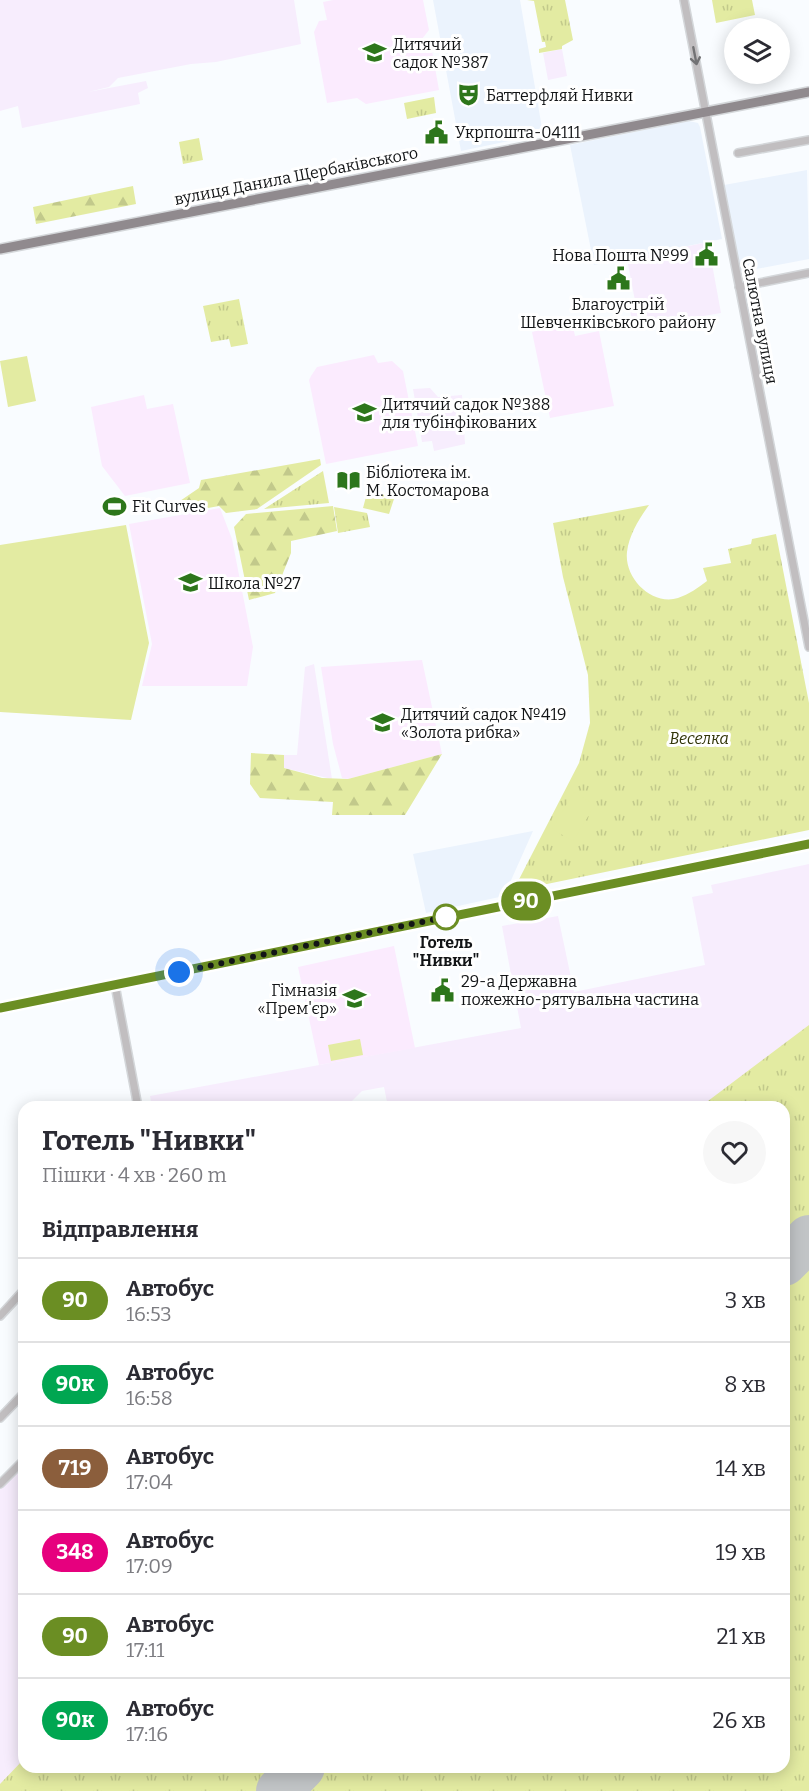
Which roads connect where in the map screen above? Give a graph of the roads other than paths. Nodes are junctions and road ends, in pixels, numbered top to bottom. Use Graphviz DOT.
graph roads {
  1 [pos="684,0"];
  2 [pos="809,92"];
  3 [pos="705,111"];
  4 [pos="809,140"];
  5 [pos="738,153"];
  6 [pos="0,249"];
  7 [pos="809,273"];
  8 [pos="739,287"];
  9 [pos="809,647"];
  10 [pos="809,844"];
  11 [pos="115,984"];
  12 [pos="0,1008"];
  13 [pos="137,1101"];
  14 [pos="18,1296"];
  15 [pos="0,1316"];
  16 [pos="18,1399"];
  17 [pos="0,1418"];
  18 [pos="18,1466"];
  19 [pos="0,1484"];
  1 -- 3 [label="street, Салютна вулиця, one-way"];
  2 -- 3 [label="main road, вулиця Данила Щербаківського"];
  3 -- 6 [label="main road, вулиця Данила Щербаківського"];
  3 -- 8 [label="street, Салютна вулиця"];
  4 -- 5 [label="street"];
  7 -- 8 [label="street"];
  8 -- 9 [label="street, Салютна вулиця"];
  10 -- 11 [label="street"];
  11 -- 12 [label="street"];
  11 -- 13 [label="street"];
  14 -- 15 [label="street"];
  16 -- 17 [label="street"];
  18 -- 19 [label="street"];
}
